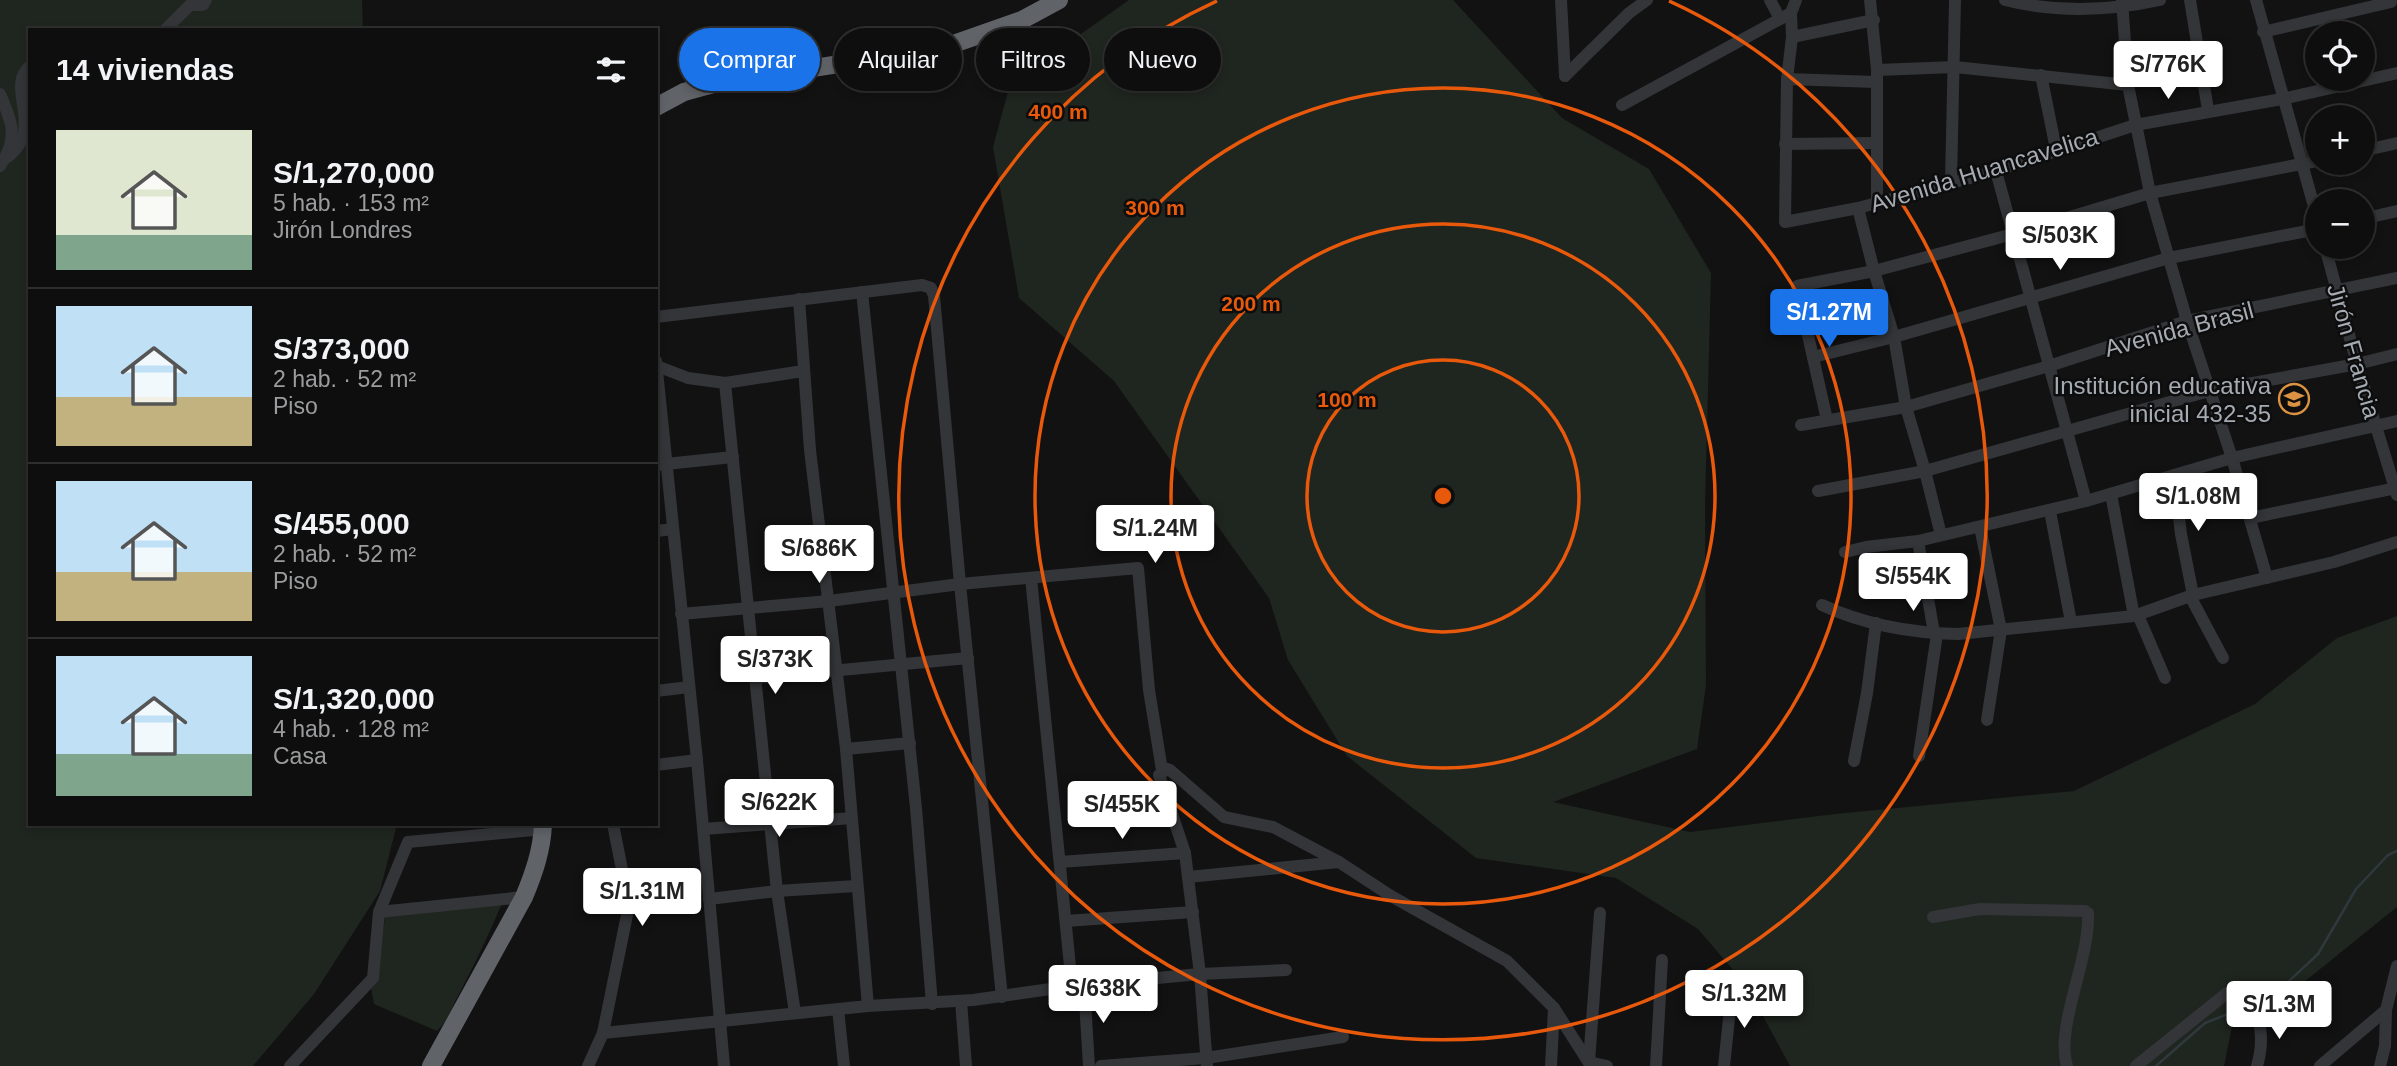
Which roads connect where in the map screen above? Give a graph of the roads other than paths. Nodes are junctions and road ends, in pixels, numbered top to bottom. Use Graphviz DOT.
graph roads {
  1 [pos="206,0"];
  2 [pos="1059,0"];
  3 [pos="1562,0"];
  4 [pos="1647,0"];
  5 [pos="1770,0"];
  6 [pos="1870,0"];
  7 [pos="1955,0"];
  8 [pos="2005,0"];
  9 [pos="2160,0"];
  10 [pos="2190,0"];
  11 [pos="2256,0"];
  12 [pos="2391,2"];
  13 [pos="2123,4"];
  14 [pos="1789,10"];
  15 [pos="1874,20"];
  16 [pos="167,28"];
  17 [pos="2263,32"];
  18 [pos="1792,37"];
  19 [pos="1955,67"];
  20 [pos="28,68"];
  21 [pos="2397,73"];
  22 [pos="2041,75"];
  23 [pos="1876,76"];
  24 [pos="1787,79"];
  25 [pos="2127,85"];
  26 [pos="0,94"];
  27 [pos="2282,99"];
  28 [pos="1622,105"];
  29 [pos="658,106"];
  30 [pos="2208,110"];
  31 [pos="2135,125"];
  32 [pos="1875,143"];
  33 [pos="1785,144"];
  34 [pos="2397,144"];
  35 [pos="2375,148"];
  36 [pos="2056,149"];
  37 [pos="3,162"];
  38 [pos="2305,163"];
  39 [pos="2302,164"];
  40 [pos="1996,171"];
  41 [pos="1951,182"];
  42 [pos="2309,189"];
  43 [pos="2150,193"];
  44 [pos="1877,202"];
  45 [pos="1858,208"];
  46 [pos="2397,211"];
  47 [pos="2375,216"];
  48 [pos="2305,231"];
  49 [pos="2013,234"];
  50 [pos="2169,258"];
  51 [pos="2328,259"];
  52 [pos="1874,271"];
  53 [pos="2397,278"];
  54 [pos="862,292"];
  55 [pos="2337,292"];
  56 [pos="2031,298"];
  57 [pos="799,299"];
  58 [pos="658,317"];
  59 [pos="2187,321"];
  60 [pos="1894,337"];
  61 [pos="2397,354"];
  62 [pos="1813,357"];
  63 [pos="658,364"];
  64 [pos="2357,364"];
  65 [pos="2049,366"];
  66 [pos="803,371"];
  67 [pos="725,383"];
  68 [pos="2209,391"];
  69 [pos="658,404"];
  70 [pos="1906,407"];
  71 [pos="1827,420"];
  72 [pos="2397,421"];
  73 [pos="1801,425"];
  74 [pos="2375,426"];
  75 [pos="2065,432"];
  76 [pos="733,457"];
  77 [pos="2232,458"];
  78 [pos="661,465"];
  79 [pos="1925,471"];
  80 [pos="2174,475"];
  81 [pos="1818,491"];
  82 [pos="2396,491"];
  83 [pos="2111,494"];
  84 [pos="2085,501"];
  85 [pos="2050,511"];
  86 [pos="2250,517"];
  87 [pos="1980,527"];
  88 [pos="673,529"];
  89 [pos="658,531"];
  90 [pos="1941,536"];
  91 [pos="1918,541"];
  92 [pos="2397,542"];
  93 [pos="1845,552"];
  94 [pos="2267,578"];
  95 [pos="1031,579"];
  96 [pos="960,584"];
  97 [pos="893,593"];
  98 [pos="2191,595"];
  99 [pos="829,601"];
  100 [pos="1822,605"];
  101 [pos="749,608"];
  102 [pos="681,614"];
  103 [pos="2136,616"];
  104 [pos="2071,622"];
  105 [pos="1876,623"];
  106 [pos="2001,630"];
  107 [pos="1936,633"];
  108 [pos="968,658"];
  109 [pos="2223,658"];
  110 [pos="900,666"];
  111 [pos="837,672"];
  112 [pos="756,678"];
  113 [pos="2165,678"];
  114 [pos="690,687"];
  115 [pos="658,691"];
  116 [pos="1987,720"];
  117 [pos="910,743"];
  118 [pos="846,749"];
  119 [pos="1919,756"];
  120 [pos="697,760"];
  121 [pos="1854,761"];
  122 [pos="658,765"];
  123 [pos="1162,770"];
  124 [pos="852,818"];
  125 [pos="771,823"];
  126 [pos="613,826"];
  127 [pos="543,827"];
  128 [pos="703,829"];
  129 [pos="1185,853"];
  130 [pos="1060,862"];
  131 [pos="1339,862"];
  132 [pos="1188,877"];
  133 [pos="856,886"];
  134 [pos="777,891"];
  135 [pos="524,897"];
  136 [pos="709,898"];
  137 [pos="379,912"];
  138 [pos="1193,912"];
  139 [pos="1600,913"];
  140 [pos="1933,917"];
  141 [pos="1066,921"];
  142 [pos="1662,960"];
  143 [pos="2397,966"];
  144 [pos="1286,970"];
  145 [pos="1200,974"];
  146 [pos="1078,986"];
  147 [pos="1731,990"];
  148 [pos="1002,996"];
  149 [pos="961,1001"];
  150 [pos="932,1004"];
  151 [pos="868,1006"];
  152 [pos="1554,1007"];
  153 [pos="838,1009"];
  154 [pos="2386,1010"];
  155 [pos="795,1013"];
  156 [pos="722,1020"];
  157 [pos="603,1033"];
  158 [pos="1343,1037"];
  159 [pos="1206,1062"];
  160 [pos="1590,1064"];
  161 [pos="290,1066"];
  162 [pos="430,1066"];
  163 [pos="588,1066"];
  164 [pos="724,1066"];
  165 [pos="844,1066"];
  166 [pos="966,1066"];
  167 [pos="1089,1066"];
  168 [pos="1101,1066"];
  169 [pos="1551,1066"];
  170 [pos="1607,1066"];
  171 [pos="1656,1066"];
  172 [pos="1724,1066"];
  173 [pos="2067,1066"];
  174 [pos="2136,1066"];
  175 [pos="2257,1066"];
  176 [pos="2320,1066"];
  177 [pos="2380,1066"];
  1 -- 16 [label="street"];
  2 -- 29 [label="highway"];
  3 -- 4 [label="street"];
  5 -- 14 [label="street"];
  6 -- 15 [label="street"];
  7 -- 19 [label="street"];
  8 -- 13 [label="street"];
  9 -- 13 [label="street"];
  10 -- 30 [label="street"];
  11 -- 17 [label="street"];
  12 -- 17 [label="street"];
  13 -- 25 [label="street"];
  14 -- 18 [label="street"];
  14 -- 28 [label="street"];
  15 -- 18 [label="street"];
  15 -- 23 [label="street"];
  17 -- 27 [label="street"];
  18 -- 24 [label="street"];
  19 -- 22 [label="street"];
  19 -- 23 [label="street"];
  19 -- 41 [label="street"];
  20 -- 37 [label="street"];
  21 -- 27 [label="street, Avenida Huancavelica"];
  22 -- 25 [label="street"];
  22 -- 36 [label="street"];
  23 -- 24 [label="street"];
  23 -- 32 [label="street"];
  24 -- 33 [label="street"];
  25 -- 31 [label="street"];
  26 -- 37 [label="street"];
  27 -- 30 [label="street, Avenida Huancavelica"];
  27 -- 39 [label="street"];
  30 -- 31 [label="street, Avenida Huancavelica"];
  31 -- 36 [label="street, Avenida Huancavelica"];
  31 -- 43 [label="street"];
  32 -- 33 [label="street"];
  32 -- 44 [label="street"];
  33 -- 45 [label="street, Avenida Huancavelica"];
  34 -- 35 [label="street"];
  36 -- 40 [label="street, Avenida Huancavelica"];
  38 -- 39 [label="street"];
  39 -- 42 [label="street"];
  39 -- 43 [label="street"];
  40 -- 41 [label="street, Avenida Huancavelica"];
  40 -- 49 [label="street"];
  41 -- 44 [label="street, Avenida Huancavelica"];
  43 -- 49 [label="street"];
  43 -- 50 [label="street"];
  44 -- 45 [label="street, Avenida Huancavelica"];
  45 -- 52 [label="street"];
  46 -- 47 [label="street"];
  48 -- 50 [label="street"];
  49 -- 52 [label="street"];
  49 -- 56 [label="street"];
  50 -- 56 [label="street"];
  50 -- 59 [label="street"];
  51 -- 55 [label="street, Jirón Francia"];
  52 -- 60 [label="street"];
  52 -- 62 [label="street"];
  53 -- 55 [label="street, Avenida Brasil"];
  54 -- 57 [label="street"];
  54 -- 96 [label="street"];
  54 -- 97 [label="street"];
  55 -- 59 [label="street, Avenida Brasil"];
  55 -- 64 [label="street, Jirón Francia"];
  56 -- 60 [label="street"];
  56 -- 65 [label="street"];
  57 -- 58 [label="street"];
  57 -- 66 [label="street"];
  59 -- 65 [label="street, Avenida Brasil"];
  59 -- 68 [label="street"];
  60 -- 62 [label="street"];
  60 -- 70 [label="street"];
  61 -- 64 [label="street"];
  62 -- 71 [label="street"];
  63 -- 67 [label="street"];
  64 -- 68 [label="street"];
  64 -- 74 [label="street, Jirón Francia"];
  65 -- 70 [label="street, Avenida Brasil"];
  65 -- 75 [label="street"];
  66 -- 67 [label="street"];
  66 -- 99 [label="street"];
  67 -- 76 [label="street"];
  68 -- 75 [label="street"];
  68 -- 77 [label="street"];
  69 -- 78 [label="street"];
  70 -- 71 [label="street, Avenida Brasil"];
  70 -- 79 [label="street"];
  71 -- 73 [label="street, Avenida Brasil"];
  72 -- 74 [label="street"];
  74 -- 77 [label="street"];
  74 -- 82 [label="street, Jirón Francia"];
  75 -- 79 [label="street"];
  75 -- 84 [label="street"];
  76 -- 78 [label="street"];
  76 -- 101 [label="street"];
  77 -- 80 [label="street"];
  77 -- 86 [label="street"];
  78 -- 88 [label="street"];
  79 -- 81 [label="street"];
  79 -- 90 [label="street"];
  80 -- 83 [label="street"];
  80 -- 98 [label="street"];
  82 -- 86 [label="street"];
  83 -- 84 [label="street"];
  83 -- 103 [label="street"];
  84 -- 85 [label="street"];
  85 -- 87 [label="street"];
  85 -- 104 [label="street"];
  86 -- 94 [label="street"];
  87 -- 90 [label="street"];
  87 -- 106 [label="street"];
  88 -- 89 [label="street"];
  88 -- 102 [label="street"];
  90 -- 91 [label="street"];
  91 -- 93 [label="street"];
  91 -- 107 [label="street"];
  92 -- 94 [label="street"];
  94 -- 98 [label="street"];
  95 -- 96 [label="street"];
  95 -- 123 [label="street"];
  95 -- 130 [label="street"];
  96 -- 97 [label="street"];
  96 -- 108 [label="street"];
  97 -- 99 [label="street"];
  97 -- 110 [label="street"];
  98 -- 103 [label="street"];
  98 -- 109 [label="street"];
  99 -- 101 [label="street"];
  99 -- 111 [label="street"];
  100 -- 105 [label="street"];
  101 -- 102 [label="street"];
  101 -- 112 [label="street"];
  102 -- 114 [label="street"];
  103 -- 104 [label="street"];
  103 -- 113 [label="street"];
  104 -- 106 [label="street"];
  105 -- 107 [label="street"];
  105 -- 121 [label="street"];
  106 -- 107 [label="street"];
  106 -- 116 [label="street"];
  107 -- 119 [label="street"];
  108 -- 110 [label="street"];
  108 -- 148 [label="street"];
  110 -- 111 [label="street"];
  110 -- 117 [label="street"];
  111 -- 112 [label="street"];
  111 -- 118 [label="street"];
  112 -- 125 [label="street"];
  114 -- 115 [label="street"];
  114 -- 120 [label="street"];
  117 -- 118 [label="street"];
  117 -- 150 [label="street"];
  118 -- 124 [label="street"];
  120 -- 122 [label="street"];
  120 -- 128 [label="street"];
  123 -- 129 [label="street"];
  123 -- 131 [label="street"];
  124 -- 125 [label="street"];
  124 -- 133 [label="street"];
  125 -- 128 [label="street"];
  125 -- 134 [label="street"];
  126 -- 157 [label="street"];
  127 -- 135 [label="highway"];
  127 -- 137 [label="street"];
  128 -- 136 [label="street"];
  129 -- 130 [label="street"];
  129 -- 132 [label="street"];
  130 -- 141 [label="street"];
  131 -- 132 [label="street"];
  131 -- 152 [label="street"];
  132 -- 138 [label="street"];
  133 -- 134 [label="street"];
  133 -- 151 [label="street"];
  134 -- 136 [label="street"];
  134 -- 155 [label="street"];
  135 -- 137 [label="street"];
  135 -- 162 [label="highway"];
  136 -- 156 [label="street"];
  137 -- 161 [label="street"];
  138 -- 141 [label="street"];
  138 -- 145 [label="street"];
  139 -- 160 [label="street"];
  140 -- 173 [label="street"];
  141 -- 146 [label="street"];
  142 -- 171 [label="street"];
  143 -- 154 [label="street"];
  144 -- 145 [label="street"];
  145 -- 146 [label="street"];
  145 -- 159 [label="street"];
  146 -- 148 [label="street"];
  146 -- 167 [label="street"];
  147 -- 172 [label="street"];
  148 -- 149 [label="street"];
  149 -- 150 [label="street"];
  149 -- 166 [label="street"];
  150 -- 151 [label="street"];
  151 -- 153 [label="street"];
  152 -- 160 [label="street"];
  152 -- 169 [label="street"];
  153 -- 155 [label="street"];
  153 -- 165 [label="street"];
  154 -- 176 [label="street"];
  154 -- 177 [label="street"];
  155 -- 156 [label="street"];
  156 -- 157 [label="street"];
  156 -- 164 [label="street"];
  157 -- 163 [label="street"];
  158 -- 159 [label="street"];
  159 -- 168 [label="street"];
  160 -- 170 [label="street"];
  174 -- 175 [label="street"];
}
